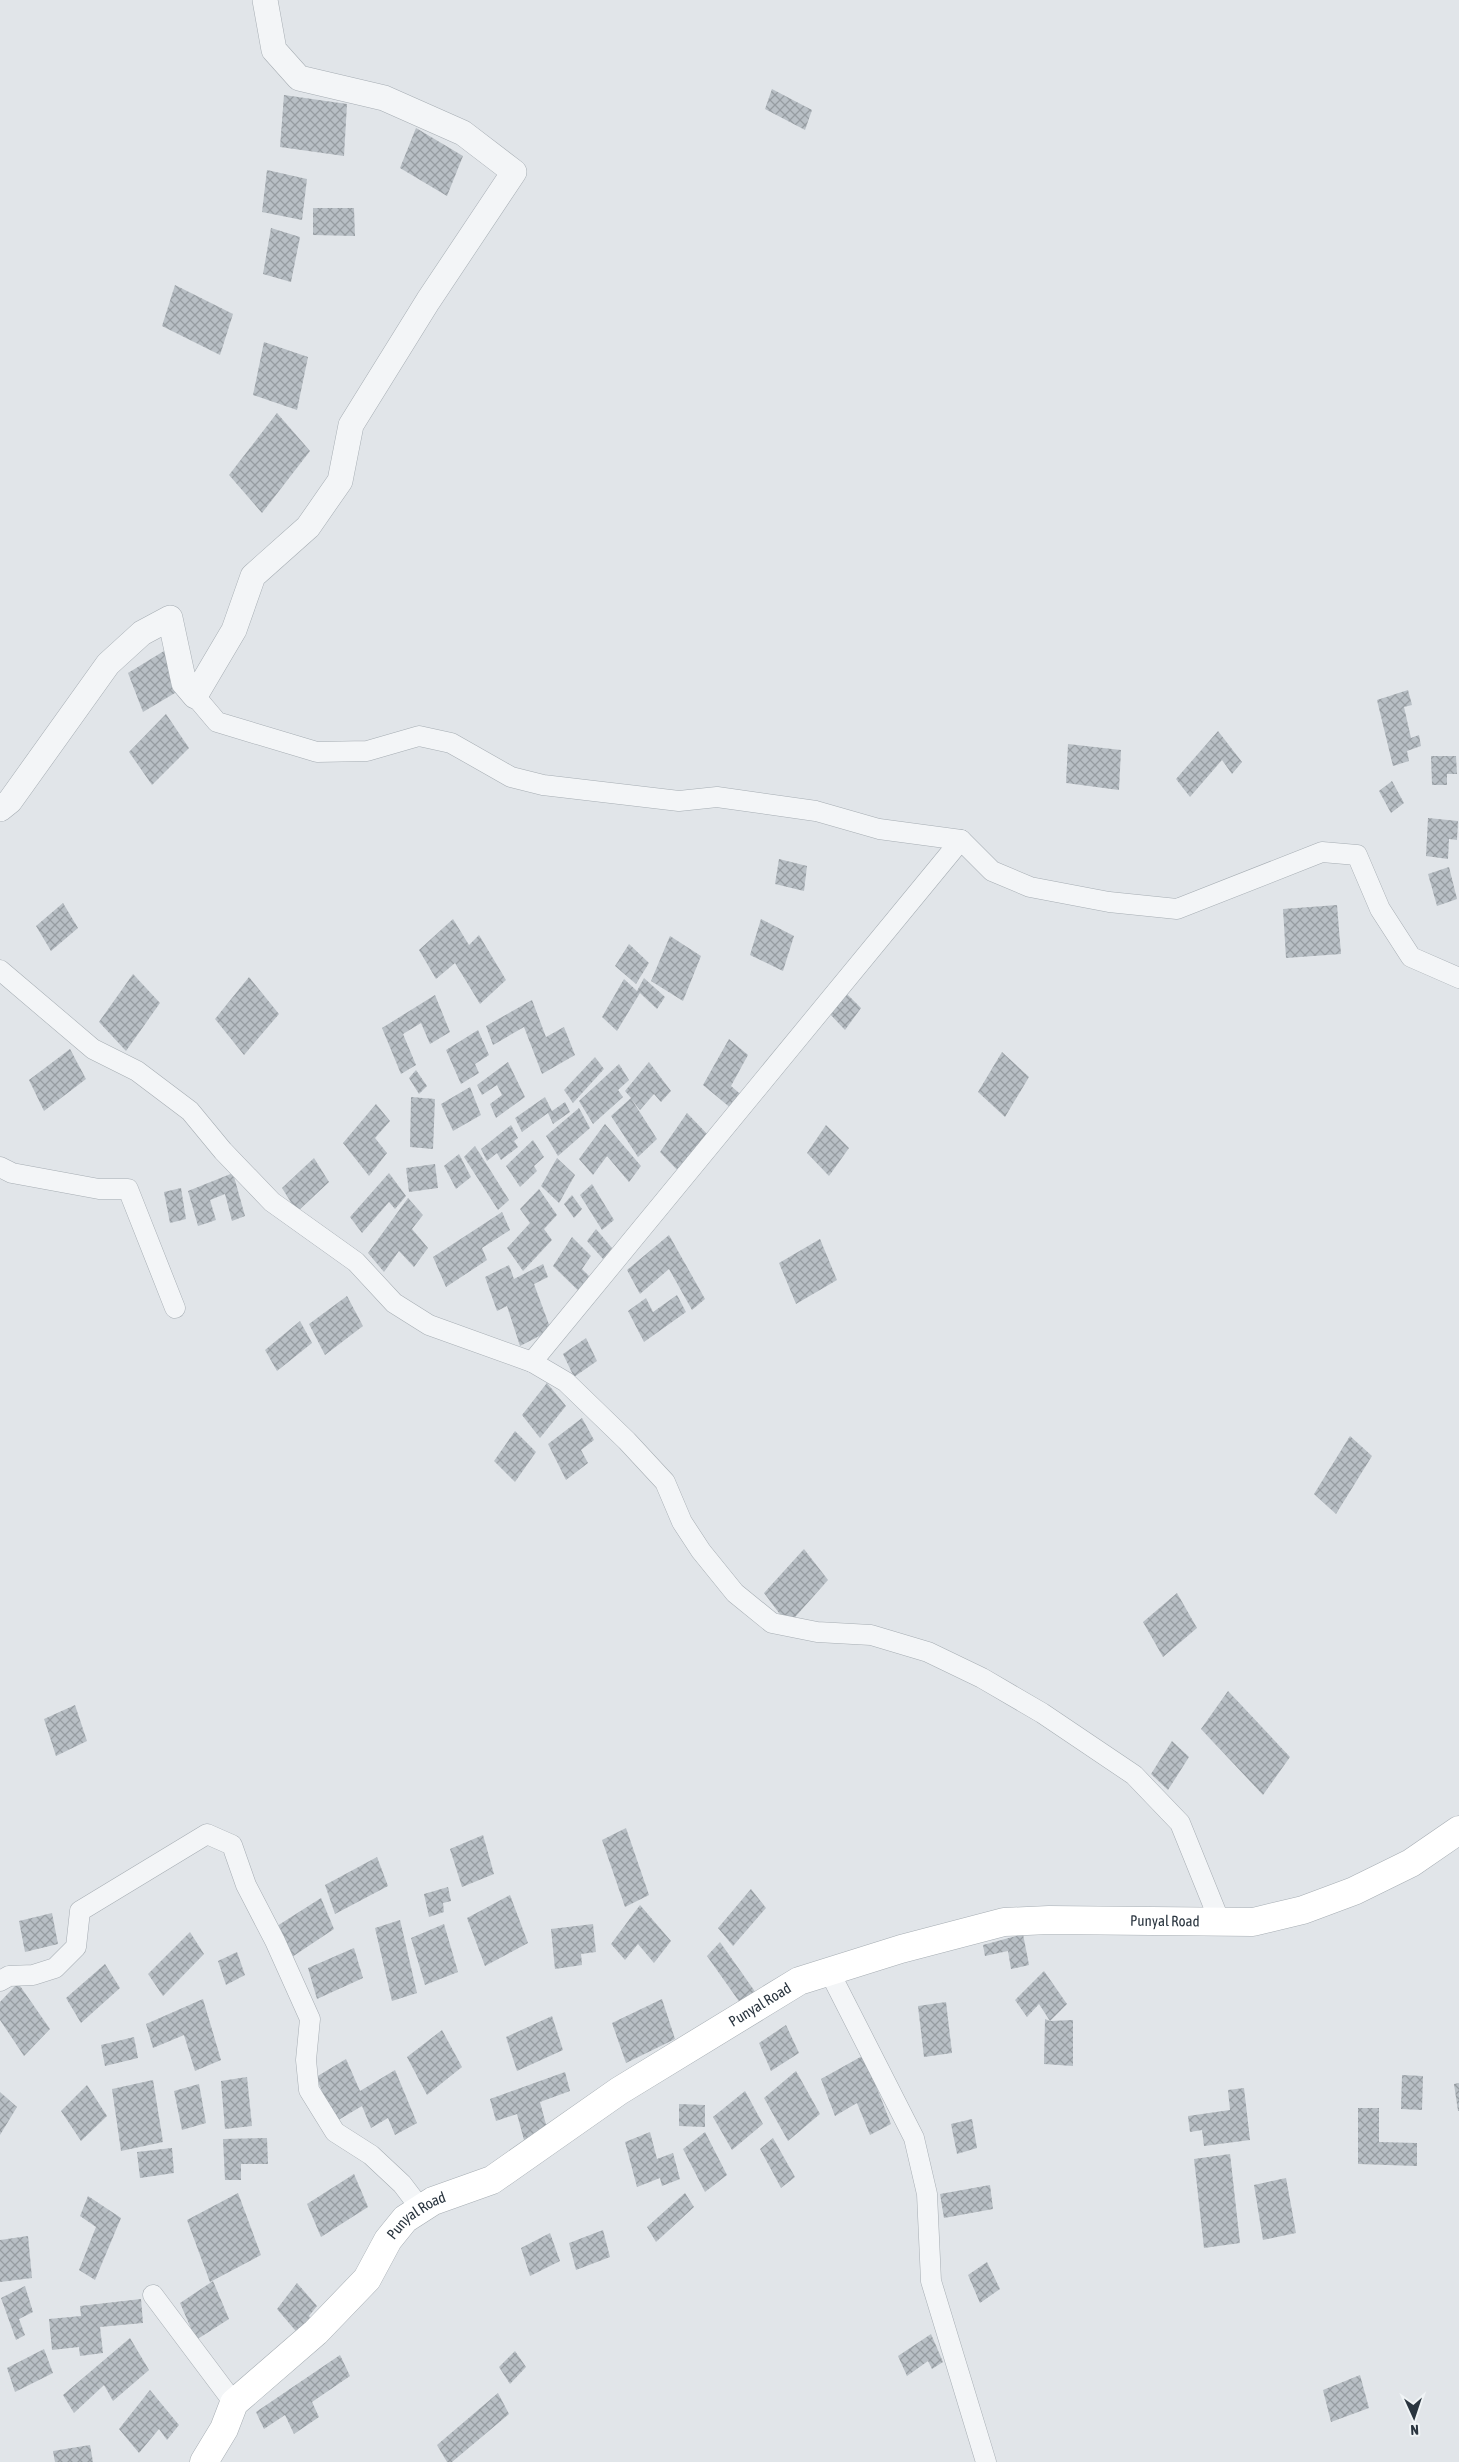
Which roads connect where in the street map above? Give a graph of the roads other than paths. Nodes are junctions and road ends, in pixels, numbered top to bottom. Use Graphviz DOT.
graph roads {
  1 [pos="264,0"];
  2 [pos="195,696"];
  3 [pos="0,809"];
  4 [pos="961,840"];
  5 [pos="0,970"];
  6 [pos="1459,978"];
  7 [pos="0,1167"];
  8 [pos="175,1308"];
  9 [pos="532,1362"];
  10 [pos="1459,1830"];
  11 [pos="1220,1922"];
  12 [pos="829,1971"];
  13 [pos="0,1981"];
  14 [pos="421,2209"];
  15 [pos="153,2295"];
  16 [pos="234,2403"];
  17 [pos="204,2462"];
  18 [pos="986,2462"];
  1 -- 2 [label="street"];
  2 -- 3 [label="street"];
  2 -- 4 [label="street"];
  4 -- 6 [label="street"];
  4 -- 9 [label="street"];
  5 -- 9 [label="street"];
  7 -- 8 [label="street"];
  9 -- 11 [label="street"];
  10 -- 11 [label="main road, Punyal Road"];
  11 -- 12 [label="main road, Punyal Road"];
  12 -- 14 [label="main road, Punyal Road"];
  12 -- 18 [label="street"];
  13 -- 14 [label="street"];
  14 -- 16 [label="main road, Punyal Road"];
  15 -- 16 [label="street"];
  16 -- 17 [label="main road, Punyal Road"];
}
